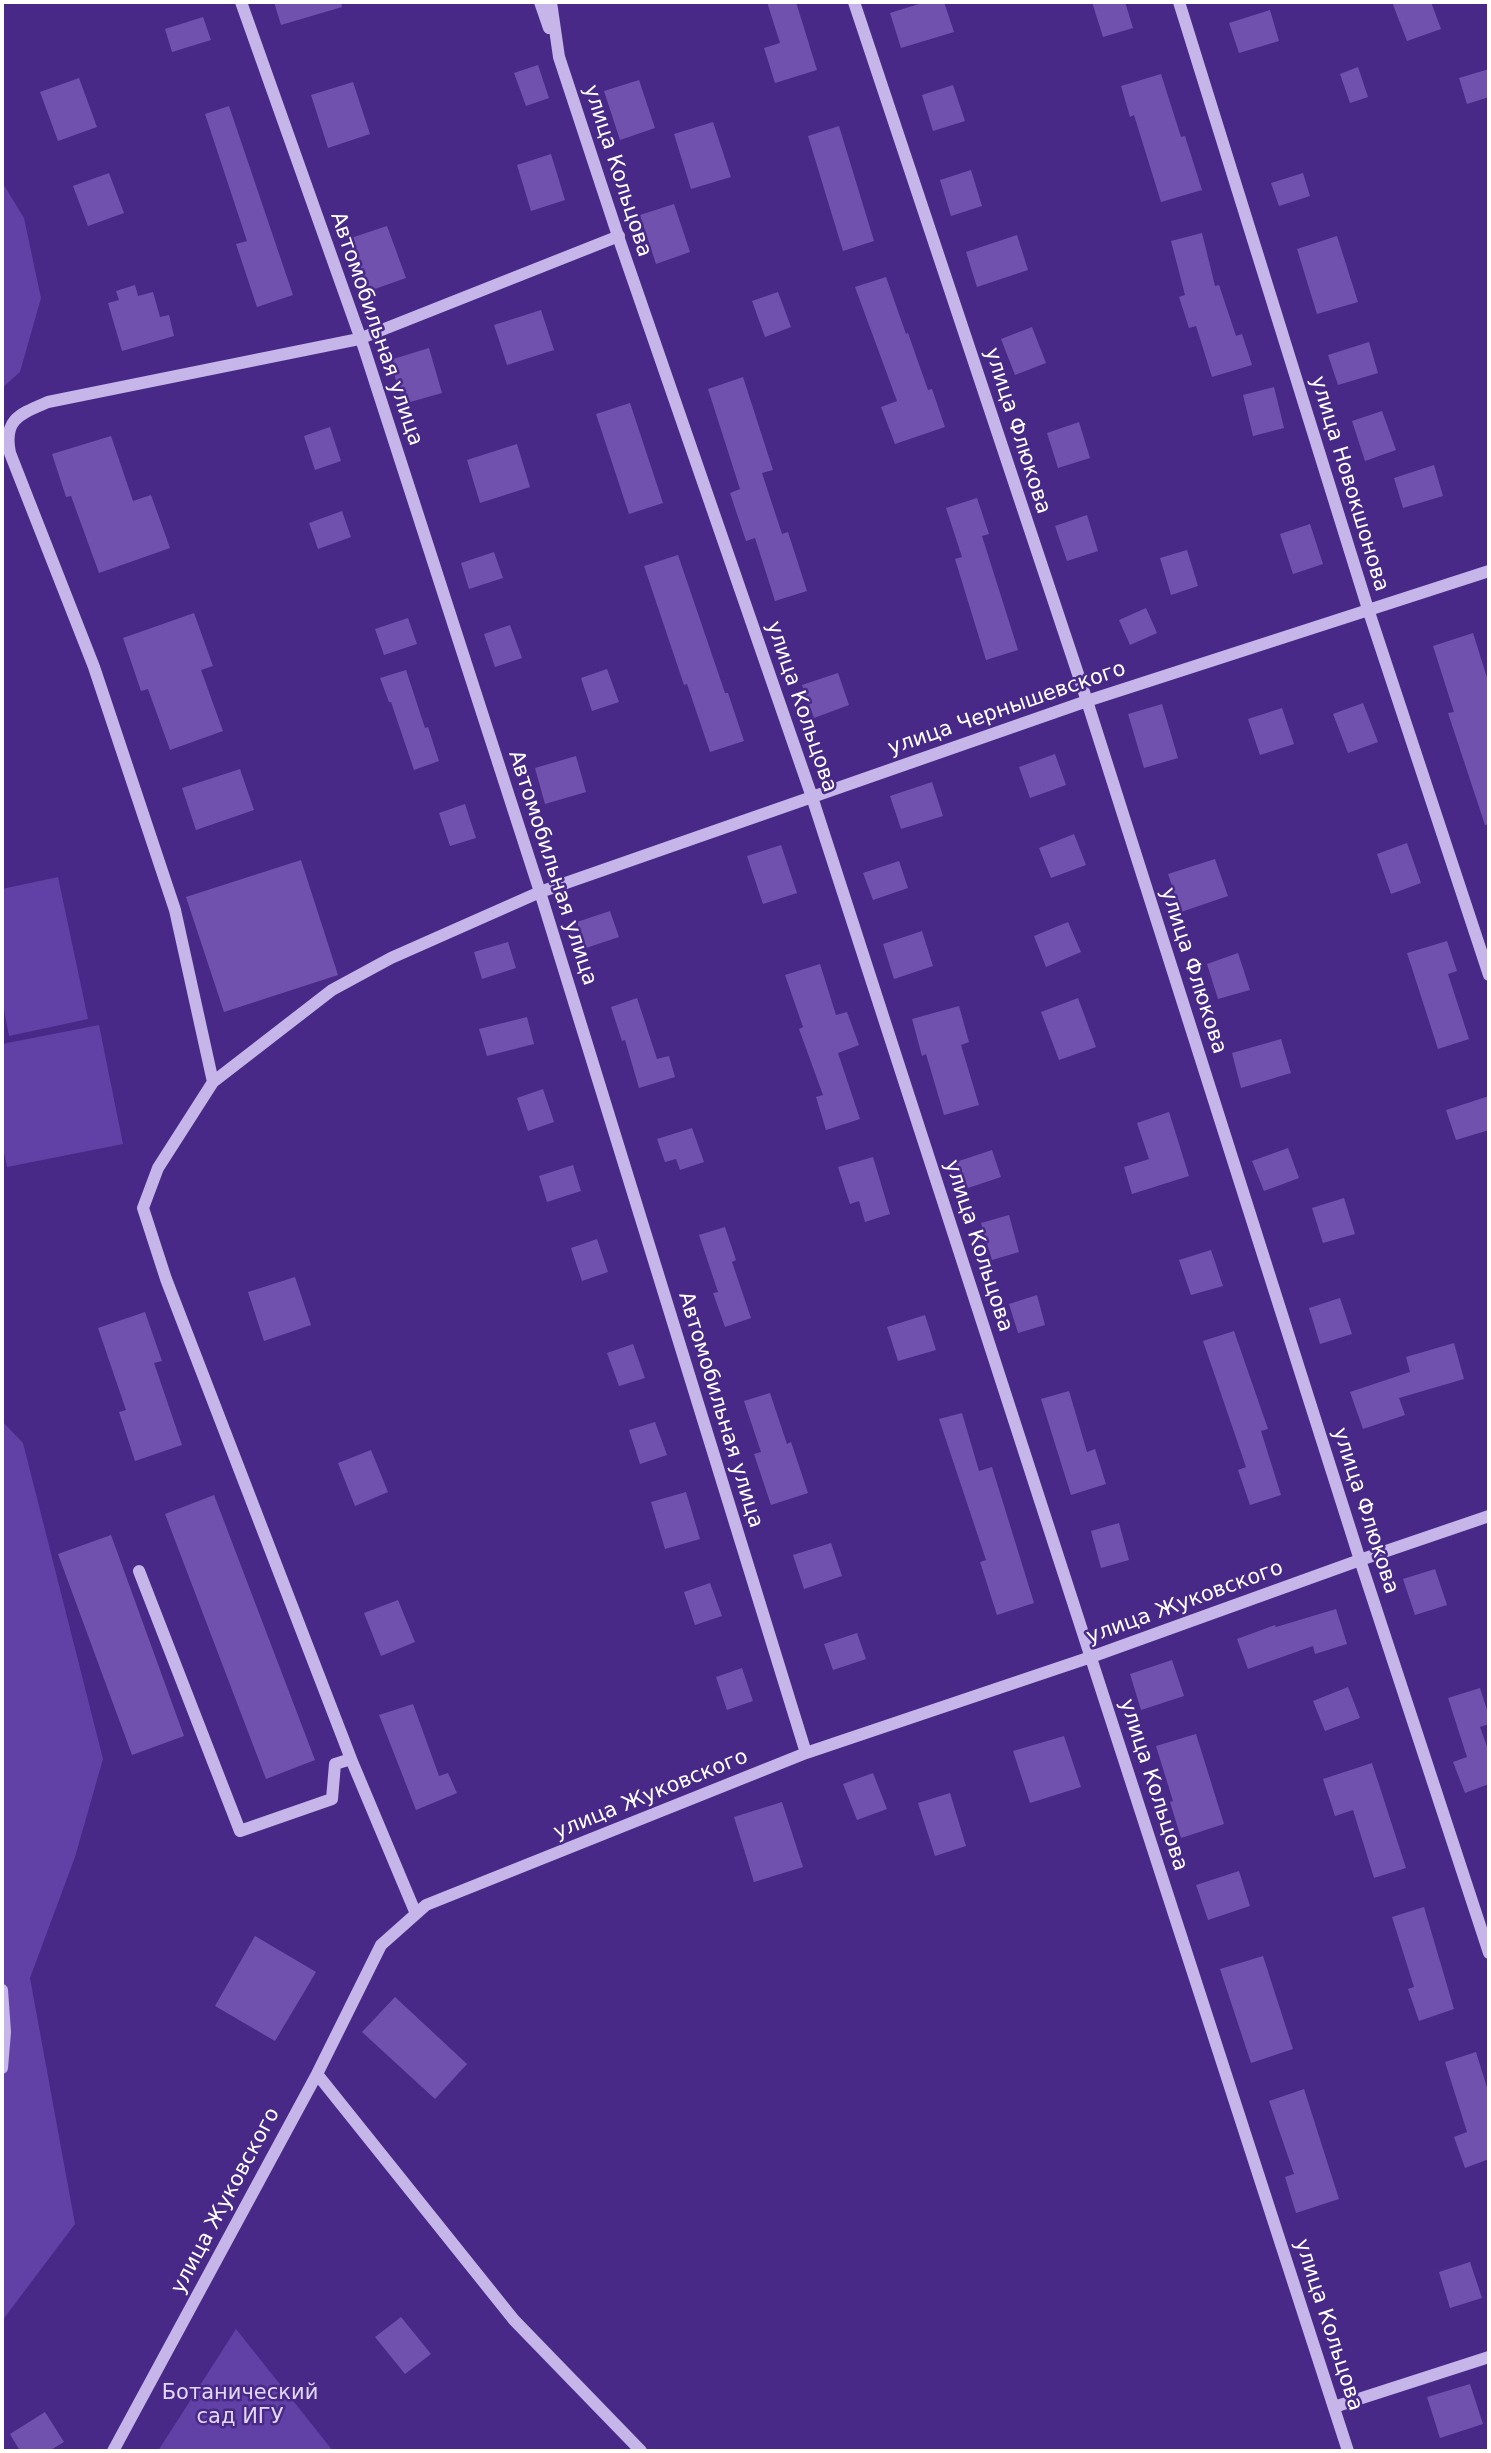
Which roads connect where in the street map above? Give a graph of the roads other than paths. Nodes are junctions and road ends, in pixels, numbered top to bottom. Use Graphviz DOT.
graph roads {
  1 [pos="242,2"];
  2 [pos="540,2"];
  3 [pos="551,2"];
  4 [pos="854,2"];
  5 [pos="1179,2"];
  6 [pos="559,57"];
  7 [pos="619,236"];
  8 [pos="359,338"];
  9 [pos="1489,571"];
  10 [pos="1368,610"];
  11 [pos="1087,701"];
  12 [pos="812,796"];
  13 [pos="540,892"];
  14 [pos="1489,975"];
  15 [pos="213,1082"];
  16 [pos="1489,1516"];
  17 [pos="1360,1560"];
  18 [pos="139,1572"];
  19 [pos="1091,1657"];
  20 [pos="806,1753"];
  21 [pos="351,1759"];
  22 [pos="416,1914"];
  23 [pos="1489,1953"];
  24 [pos="2,1990"];
  25 [pos="2,2068"];
  26 [pos="317,2074"];
  27 [pos="1489,2357"];
  28 [pos="1334,2407"];
  29 [pos="113,2451"];
  30 [pos="641,2451"];
  31 [pos="1348,2451"];
  1 -- 8 [label="street, Автомобильная улица"];
  2 -- 6 [label="street, улица Кольцова"];
  3 -- 6 [label="street, улица Кольцова"];
  4 -- 11 [label="street, улица Флюкова"];
  5 -- 10 [label="street, улица Новокшонова"];
  6 -- 7 [label="street, улица Кольцова"];
  7 -- 8 [label="street"];
  7 -- 12 [label="street, улица Кольцова"];
  8 -- 13 [label="street, Автомобильная улица"];
  8 -- 15 [label="street"];
  9 -- 10 [label="street, улица Чернышевского"];
  10 -- 11 [label="street, улица Чернышевского"];
  10 -- 14 [label="street, улица Новокшонова"];
  11 -- 12 [label="street, улица Чернышевского"];
  11 -- 17 [label="street, улица Флюкова"];
  12 -- 13 [label="street, улица Чернышевского"];
  12 -- 19 [label="street, улица Кольцова"];
  13 -- 15 [label="street, улица Чернышевского"];
  13 -- 20 [label="street, Автомобильная улица"];
  15 -- 21 [label="street"];
  16 -- 17 [label="street, улица Жуковского"];
  17 -- 19 [label="street, улица Жуковского"];
  17 -- 23 [label="street, улица Флюкова"];
  18 -- 21 [label="street"];
  19 -- 20 [label="street, улица Жуковского"];
  19 -- 28 [label="street, улица Кольцова"];
  20 -- 22 [label="street, улица Жуковского"];
  21 -- 22 [label="street"];
  22 -- 26 [label="street, улица Жуковского"];
  24 -- 25 [label="street"];
  26 -- 29 [label="street, улица Жуковского"];
  26 -- 30 [label="street"];
  27 -- 28 [label="street"];
  28 -- 31 [label="street, улица Кольцова"];
}
